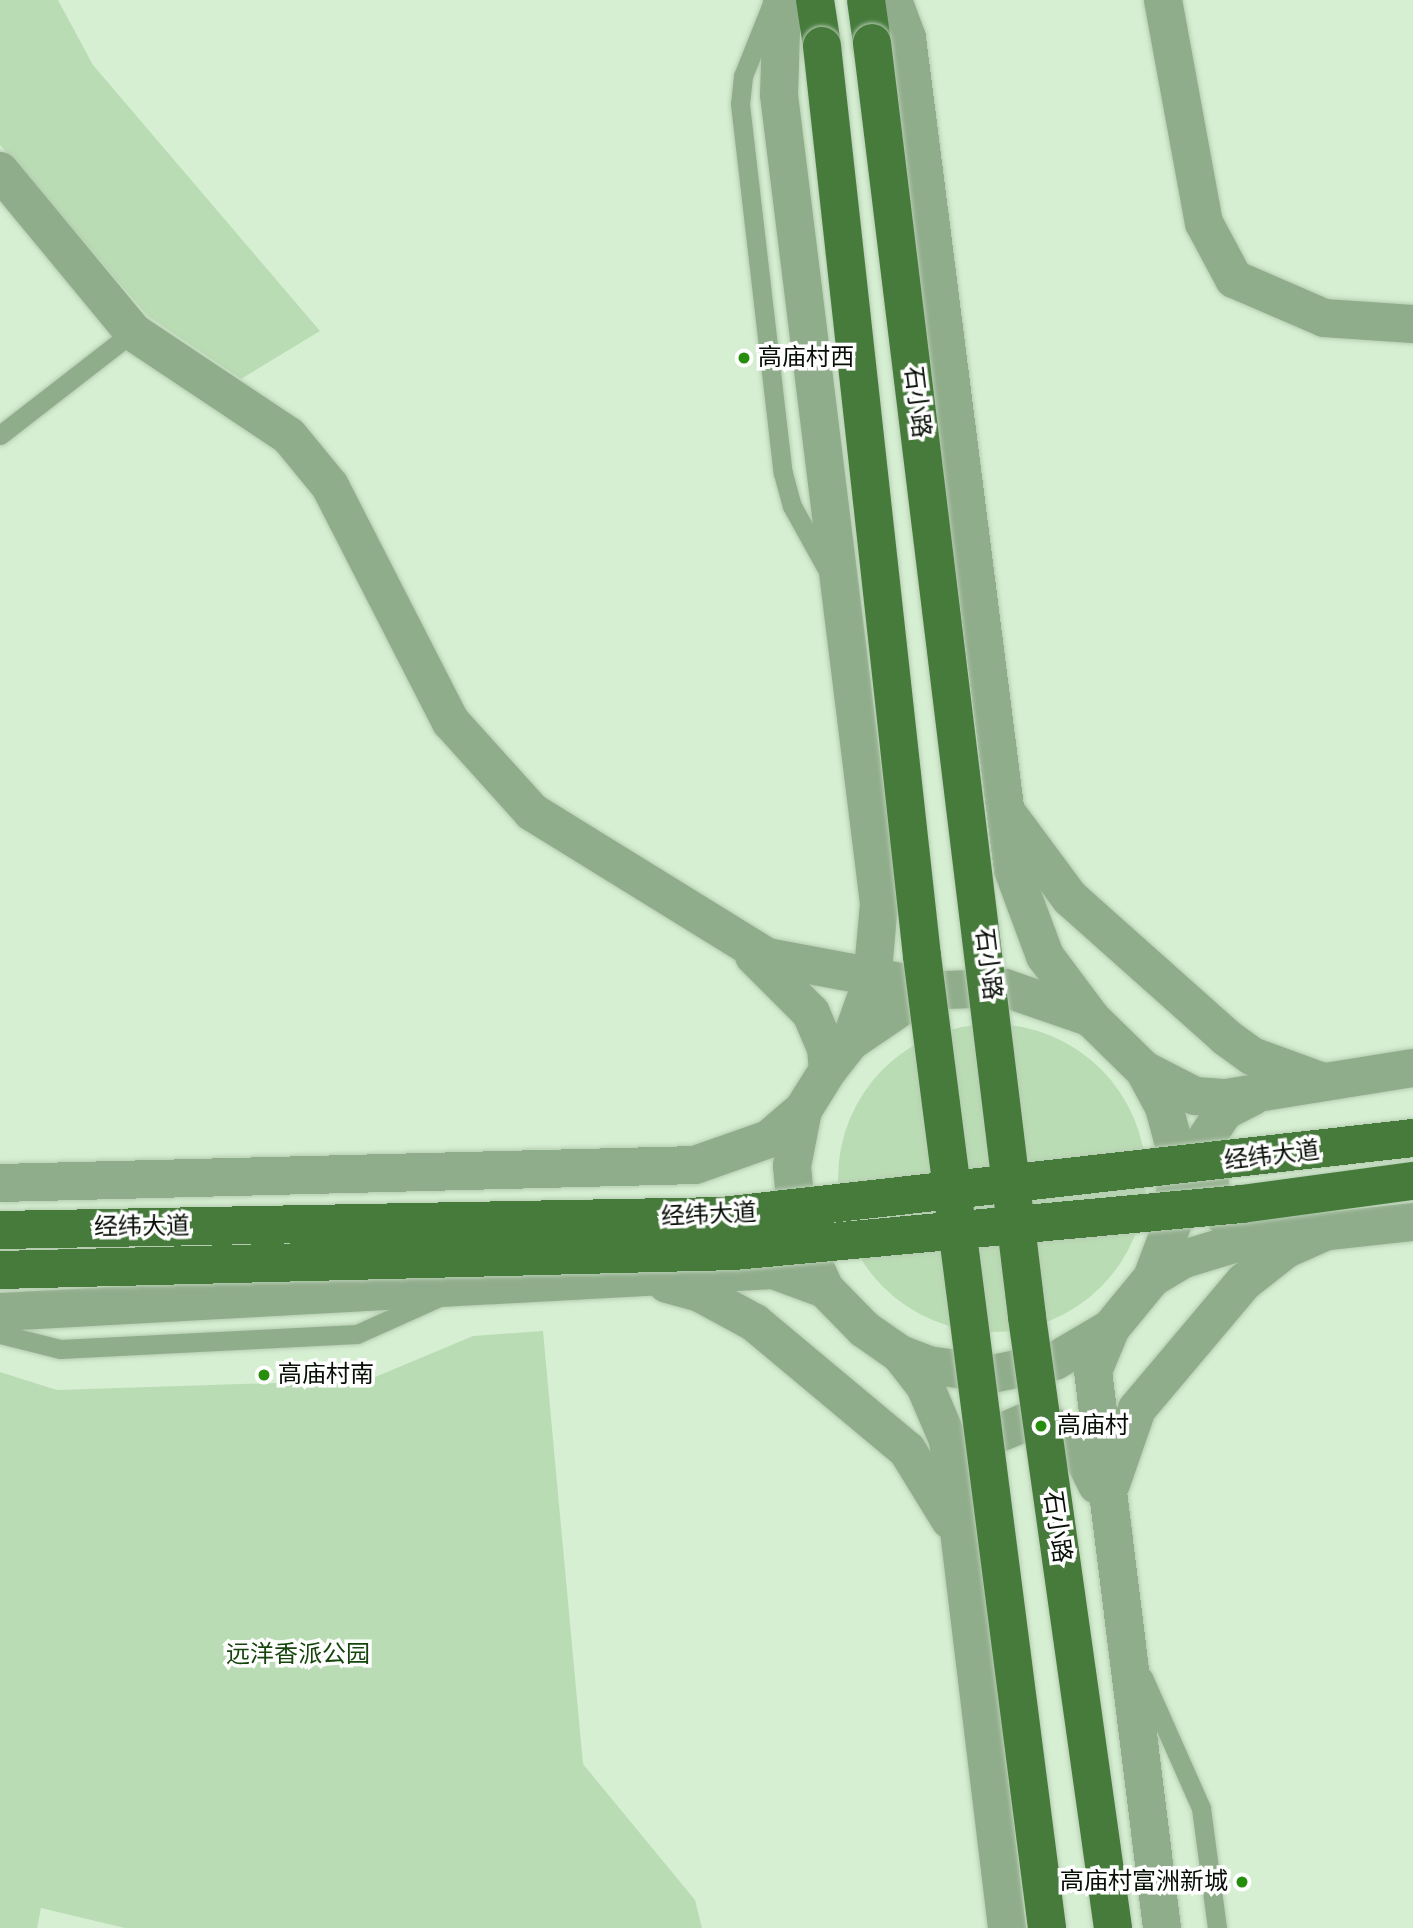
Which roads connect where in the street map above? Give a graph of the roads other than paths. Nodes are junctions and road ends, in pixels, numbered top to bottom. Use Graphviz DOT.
graph roads {
  1 [pos="773,0"];
  2 [pos="782,0"];
  3 [pos="815,0"];
  4 [pos="866,0"];
  5 [pos="893,0"];
  6 [pos="1163,0"];
  7 [pos="0,171"];
  8 [pos="1413,324"];
  9 [pos="133,332"];
  10 [pos="0,435"];
  11 [pos="845,602"];
  12 [pos="1005,807"];
  13 [pos="737,941"];
  14 [pos="872,981"];
  15 [pos="944,990"];
  16 [pos="1092,1019"];
  17 [pos="839,1056"];
  18 [pos="1413,1068"];
  19 [pos="1144,1070"];
  20 [pos="1323,1082"];
  21 [pos="1261,1092"];
  22 [pos="803,1110"];
  23 [pos="1413,1138"];
  24 [pos="424,1172"];
  25 [pos="1413,1181"];
  26 [pos="0,1183"];
  27 [pos="1413,1222"];
  28 [pos="0,1230"];
  29 [pos="1327,1231"];
  30 [pos="1261,1239"];
  31 [pos="0,1270"];
  32 [pos="645,1278"];
  33 [pos="1152,1278"];
  34 [pos="460,1288"];
  35 [pos="825,1289"];
  36 [pos="416,1290"];
  37 [pos="0,1312"];
  38 [pos="1111,1328"];
  39 [pos="0,1334"];
  40 [pos="900,1354"];
  41 [pos="955,1501"];
  42 [pos="1105,1510"];
  43 [pos="960,1547"];
  44 [pos="1122,1630"];
  45 [pos="1007,1928"];
  46 [pos="1047,1928"];
  47 [pos="1113,1928"];
  48 [pos="1162,1928"];
  49 [pos="1217,1928"];
  1 -- 11 [label="lane"];
  2 -- 11 [label="street"];
  3 -- 46 [label="main road, bridge"];
  4 -- 47 [label="main road, 石小路, bridge"];
  5 -- 12 [label="street"];
  6 -- 8 [label="street"];
  7 -- 9 [label="street"];
  9 -- 10 [label="lane"];
  9 -- 13 [label="street"];
  11 -- 14 [label="street"];
  12 -- 16 [label="street"];
  12 -- 20 [label="street"];
  13 -- 14 [label="street"];
  13 -- 17 [label="street"];
  14 -- 15 [label="street"];
  14 -- 17 [label="street"];
  15 -- 16 [label="street"];
  15 -- 17 [label="street"];
  16 -- 19 [label="street"];
  17 -- 22 [label="street"];
  18 -- 20 [label="street"];
  19 -- 21 [label="street"];
  19 -- 33 [label="street"];
  20 -- 21 [label="street"];
  21 -- 30 [label="street"];
  22 -- 24 [label="street"];
  22 -- 35 [label="street"];
  23 -- 28 [label="main road, 经纬大道, bridge"];
  24 -- 26 [label="street"];
  24 -- 36 [label="street"];
  25 -- 31 [label="main road, 经纬大道, bridge"];
  27 -- 29 [label="street"];
  29 -- 30 [label="street"];
  29 -- 42 [label="street"];
  30 -- 33 [label="street"];
  32 -- 34 [label="street"];
  32 -- 35 [label="street"];
  32 -- 43 [label="street"];
  33 -- 38 [label="street"];
  34 -- 36 [label="street"];
  34 -- 39 [label="lane"];
  35 -- 40 [label="street"];
  36 -- 37 [label="street"];
  38 -- 40 [label="street"];
  38 -- 42 [label="street"];
  40 -- 41 [label="street"];
  41 -- 42 [label="street"];
  41 -- 43 [label="street"];
  42 -- 44 [label="street"];
  43 -- 45 [label="street"];
  44 -- 48 [label="street"];
  44 -- 49 [label="lane"];
}
